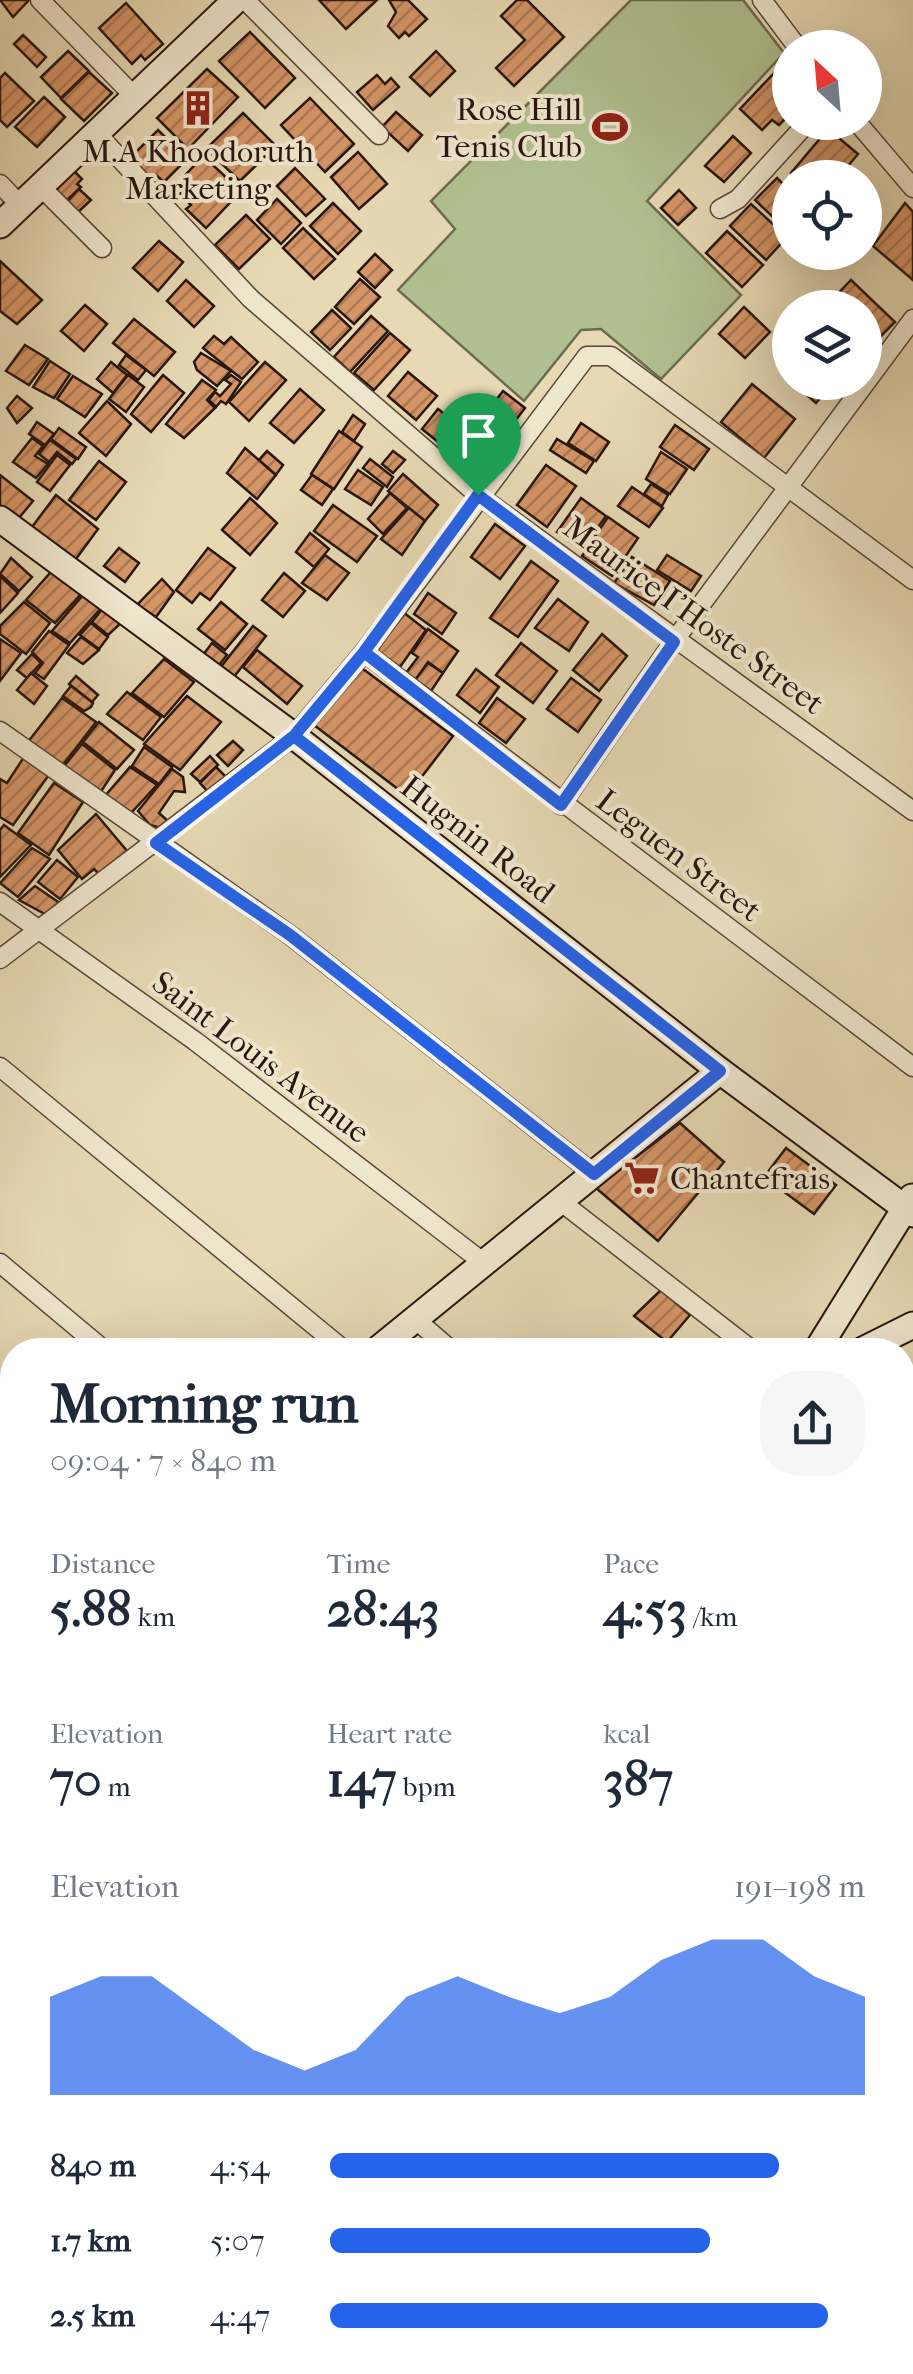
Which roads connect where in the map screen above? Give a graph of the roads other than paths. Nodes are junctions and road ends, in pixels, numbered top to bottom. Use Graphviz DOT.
graph roads {
  1 [pos="40,0"];
  2 [pos="236,0"];
  3 [pos="246,0"];
  4 [pos="762,0"];
  5 [pos="784,30"];
  6 [pos="135,96"];
  7 [pos="96,134"];
  8 [pos="379,135"];
  9 [pos="792,140"];
  10 [pos="872,140"];
  11 [pos="0,184"];
  12 [pos="40,186"];
  13 [pos="913,188"];
  14 [pos="20,205"];
  15 [pos="720,209"];
  16 [pos="0,225"];
  17 [pos="102,248"];
  18 [pos="913,320"];
  19 [pos="789,486"];
  20 [pos="478,495"];
  21 [pos="0,519"];
  22 [pos="913,580"];
  23 [pos="674,642"];
  24 [pos="364,652"];
  25 [pos="0,731"];
  26 [pos="294,736"];
  27 [pos="561,805"];
  28 [pos="913,811"];
  29 [pos="156,843"];
  30 [pos="0,902"];
  31 [pos="36,931"];
  32 [pos="0,959"];
  33 [pos="0,1066"];
  34 [pos="913,1066"];
  35 [pos="720,1071"];
  36 [pos="594,1174"];
  37 [pos="560,1201"];
  38 [pos="911,1206"];
  39 [pos="0,1262"];
  40 [pos="484,1263"];
  41 [pos="415,1319"];
  42 [pos="913,1325"];
  43 [pos="90,1338"];
  44 [pos="329,1338"];
  45 [pos="392,1338"];
  46 [pos="438,1338"];
  47 [pos="737,1338"];
  48 [pos="825,1338"];
  49 [pos="887,1338"];
  1 -- 6 [label="street"];
  2 -- 6 [label="main road"];
  3 -- 8 [label="street"];
  4 -- 5 [label="street"];
  6 -- 7 [label="main road"];
  7 -- 12 [label="main road"];
  7 -- 20 [label="street, Maurice I'Hoste Street"];
  9 -- 15 [label="street"];
  10 -- 13 [label="street"];
  11 -- 14 [label="street"];
  12 -- 14 [label="main road"];
  12 -- 17 [label="street"];
  14 -- 16 [label="main road"];
  18 -- 19 [label="street"];
  19 -- 20 [label="street"];
  19 -- 22 [label="street"];
  19 -- 23 [label="street"];
  20 -- 23 [label="street, Maurice I'Hoste Street"];
  20 -- 24 [label="street"];
  21 -- 26 [label="main road, Hugnin Road"];
  23 -- 27 [label="street"];
  23 -- 28 [label="street, Maurice I'Hoste Street"];
  24 -- 26 [label="street"];
  24 -- 27 [label="street, Leguen Street"];
  25 -- 29 [label="street"];
  26 -- 29 [label="street"];
  26 -- 35 [label="main road, Hugnin Road"];
  27 -- 34 [label="street, Leguen Street"];
  29 -- 31 [label="street"];
  29 -- 36 [label="street"];
  30 -- 31 [label="street, Saint Louis Avenue"];
  31 -- 32 [label="street"];
  31 -- 40 [label="street, Saint Louis Avenue"];
  33 -- 44 [label="street"];
  35 -- 36 [label="main road"];
  35 -- 38 [label="main road, Hugnin Road"];
  36 -- 37 [label="main road"];
  37 -- 40 [label="main road"];
  37 -- 47 [label="street"];
  38 -- 48 [label="main road"];
  39 -- 43 [label="street"];
  40 -- 41 [label="main road"];
  41 -- 45 [label="main road"];
  41 -- 46 [label="street"];
  42 -- 49 [label="main road"];
}
